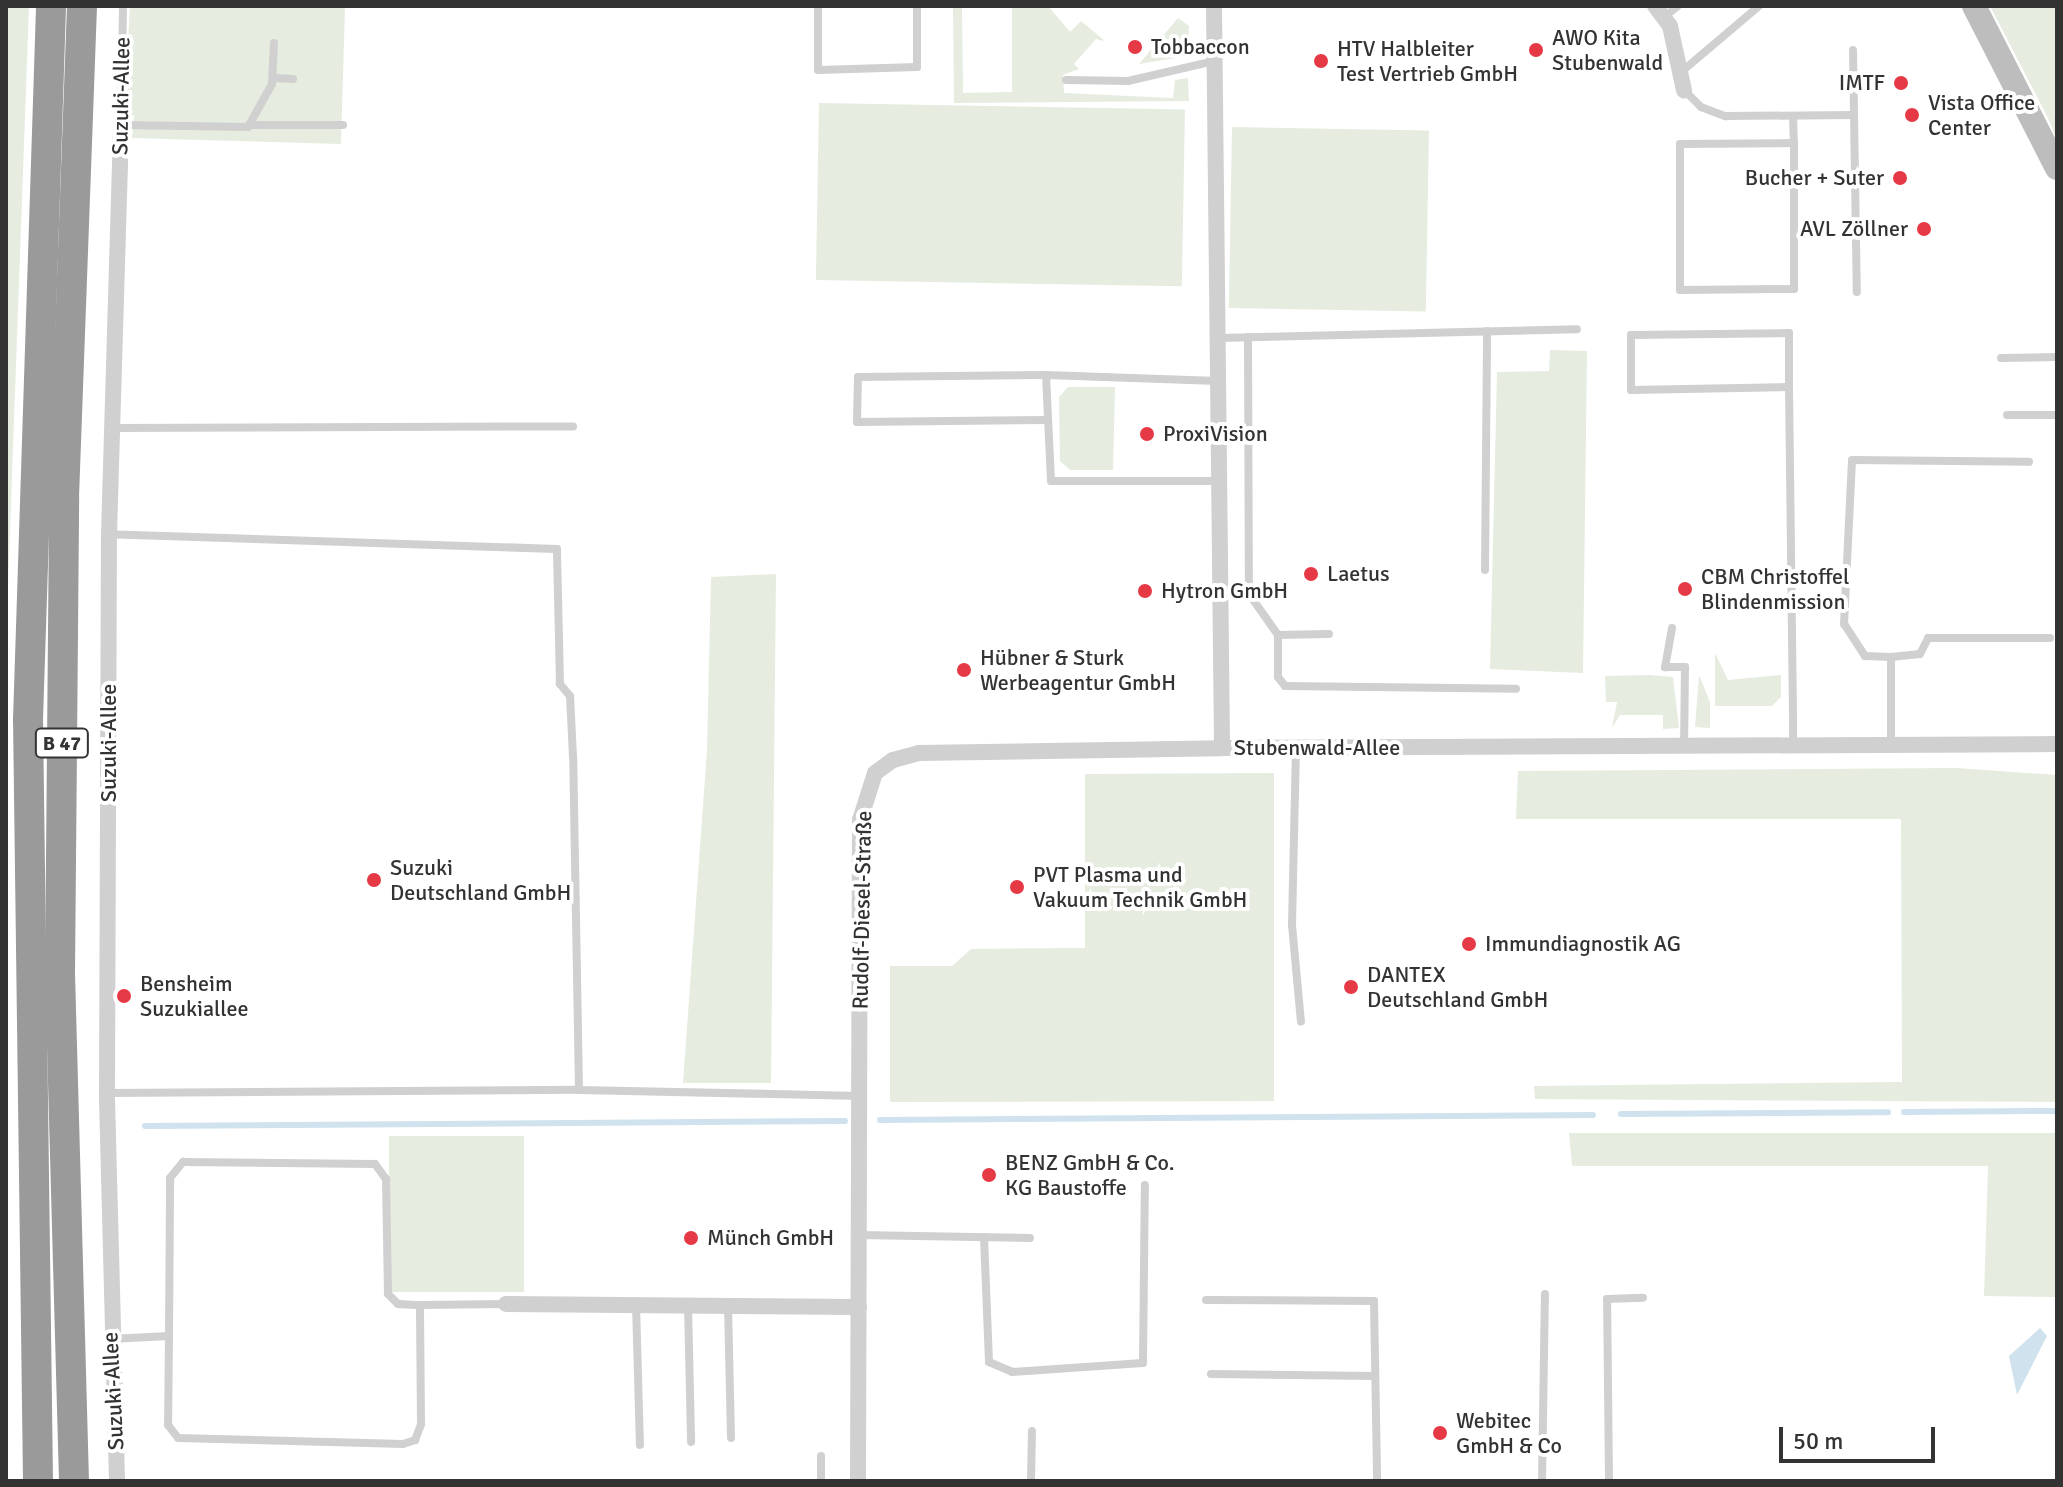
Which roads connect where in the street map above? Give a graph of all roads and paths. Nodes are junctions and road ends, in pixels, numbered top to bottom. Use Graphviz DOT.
graph roads {
  1 [pos="51,6"];
  2 [pos="82,6"];
  3 [pos="123,6"];
  4 [pos="818,6"];
  5 [pos="917,6"];
  6 [pos="1214,6"];
  7 [pos="1678,6"];
  8 [pos="1759,6"];
  9 [pos="1974,6"];
  10 [pos="1659,12"];
  11 [pos="274,43"];
  12 [pos="1853,50"];
  13 [pos="1214,61"];
  14 [pos="1680,73"];
  15 [pos="273,78"];
  16 [pos="293,79"];
  17 [pos="1066,80"];
  18 [pos="1684,90"];
  19 [pos="1854,115"];
  20 [pos="1793,116"];
  21 [pos="121,125"];
  22 [pos="252,125"];
  23 [pos="343,125"];
  24 [pos="1794,143"];
  25 [pos="2057,168"];
  26 [pos="1857,292"];
  27 [pos="1577,329"];
  28 [pos="1487,331"];
  29 [pos="1248,337"];
  30 [pos="1218,338"];
  31 [pos="2057,357"];
  32 [pos="2001,358"];
  33 [pos="1046,375"];
  34 [pos="1218,381"];
  35 [pos="1789,387"];
  36 [pos="2007,415"];
  37 [pos="2057,415"];
  38 [pos="1048,420"];
  39 [pos="573,426"];
  40 [pos="113,428"];
  41 [pos="2029,462"];
  42 [pos="1219,481"];
  43 [pos="109,534"];
  44 [pos="1485,570"];
  45 [pos="1221,593"];
  46 [pos="1249,594"];
  47 [pos="1672,628"];
  48 [pos="1329,634"];
  49 [pos="1278,635"];
  50 [pos="2050,638"];
  51 [pos="1891,657"];
  52 [pos="1516,689"];
  53 [pos="1891,743"];
  54 [pos="2057,744"];
  55 [pos="1793,745"];
  56 [pos="1684,746"];
  57 [pos="1222,748"];
  58 [pos="1296,748"];
  59 [pos="1301,1022"];
  60 [pos="579,1090"];
  61 [pos="107,1093"];
  62 [pos="860,1096"];
  63 [pos="1145,1185"];
  64 [pos="859,1235"];
  65 [pos="984,1237"];
  66 [pos="1030,1238"];
  67 [pos="1545,1294"];
  68 [pos="1643,1298"];
  69 [pos="1206,1300"];
  70 [pos="636,1303"];
  71 [pos="506,1304"];
  72 [pos="688,1304"];
  73 [pos="420,1305"];
  74 [pos="728,1305"];
  75 [pos="859,1307"];
  76 [pos="169,1336"];
  77 [pos="110,1339"];
  78 [pos="1211,1374"];
  79 [pos="1375,1376"];
  80 [pos="1032,1431"];
  81 [pos="731,1438"];
  82 [pos="691,1442"];
  83 [pos="640,1445"];
  84 [pos="821,1456"];
  85 [pos="38,1481"];
  86 [pos="74,1481"];
  87 [pos="117,1481"];
  88 [pos="821,1481"];
  89 [pos="858,1481"];
  90 [pos="1031,1481"];
  91 [pos="1377,1481"];
  92 [pos="1542,1481"];
  93 [pos="1609,1481"];
  1 -- 85 [label="highway, B 47"];
  2 -- 86 [label="highway, B 47"];
  3 -- 21 [label="lane, Suzuki-Allee"];
  4 -- 5 [label="lane"];
  6 -- 13 [label="street, Stubenwald-Allee"];
  7 -- 10 [label="lane"];
  8 -- 14 [label="lane"];
  9 -- 25 [label="street"];
  10 -- 14 [label="street"];
  11 -- 15 [label="lane"];
  12 -- 19 [label="lane"];
  13 -- 17 [label="lane"];
  13 -- 30 [label="street, Stubenwald-Allee"];
  14 -- 18 [label="street"];
  15 -- 16 [label="lane"];
  15 -- 22 [label="lane"];
  18 -- 20 [label="lane"];
  19 -- 20 [label="lane"];
  19 -- 26 [label="lane"];
  20 -- 24 [label="lane"];
  21 -- 22 [label="lane"];
  21 -- 40 [label="street, Suzuki-Allee"];
  22 -- 23 [label="lane"];
  24 -- 24 [label="lane"];
  27 -- 28 [label="lane"];
  28 -- 29 [label="lane"];
  28 -- 44 [label="lane"];
  29 -- 30 [label="lane"];
  29 -- 46 [label="lane"];
  30 -- 34 [label="street, Stubenwald-Allee"];
  31 -- 32 [label="lane"];
  33 -- 34 [label="lane"];
  33 -- 38 [label="lane"];
  33 -- 38 [label="lane"];
  34 -- 42 [label="street, Stubenwald-Allee"];
  35 -- 35 [label="lane"];
  35 -- 55 [label="lane"];
  36 -- 37 [label="lane"];
  38 -- 42 [label="lane"];
  39 -- 40 [label="lane"];
  40 -- 43 [label="street, Suzuki-Allee"];
  41 -- 51 [label="lane"];
  42 -- 45 [label="street, Stubenwald-Allee"];
  43 -- 60 [label="lane"];
  43 -- 61 [label="street, Suzuki-Allee"];
  45 -- 46 [label="lane"];
  45 -- 57 [label="street, Stubenwald-Allee"];
  46 -- 49 [label="lane"];
  47 -- 56 [label="lane"];
  48 -- 49 [label="lane"];
  49 -- 52 [label="lane"];
  50 -- 51 [label="lane"];
  51 -- 53 [label="lane"];
  53 -- 54 [label="street, Stubenwald-Allee"];
  53 -- 55 [label="street, Stubenwald-Allee"];
  55 -- 56 [label="street, Stubenwald-Allee"];
  56 -- 58 [label="street, Stubenwald-Allee"];
  57 -- 58 [label="street, Stubenwald-Allee"];
  57 -- 62 [label="street, Rudolf-Diesel-Straße"];
  58 -- 59 [label="lane"];
  60 -- 61 [label="lane"];
  60 -- 62 [label="lane"];
  61 -- 77 [label="street, Suzuki-Allee"];
  62 -- 64 [label="street, Rudolf-Diesel-Straße"];
  63 -- 65 [label="lane"];
  64 -- 65 [label="lane"];
  64 -- 75 [label="street, Rudolf-Diesel-Straße"];
  65 -- 66 [label="lane"];
  67 -- 92 [label="lane"];
  68 -- 93 [label="lane"];
  69 -- 79 [label="lane"];
  70 -- 71 [label="street"];
  70 -- 72 [label="street"];
  70 -- 83 [label="lane"];
  71 -- 73 [label="lane"];
  72 -- 74 [label="street"];
  72 -- 82 [label="lane"];
  73 -- 76 [label="lane"];
  73 -- 76 [label="lane"];
  74 -- 75 [label="street"];
  74 -- 81 [label="lane"];
  75 -- 89 [label="street, Rudolf-Diesel-Straße"];
  76 -- 77 [label="lane"];
  77 -- 87 [label="street, Suzuki-Allee"];
  78 -- 79 [label="lane"];
  79 -- 91 [label="lane"];
  80 -- 90 [label="lane"];
  84 -- 88 [label="lane"];
}
